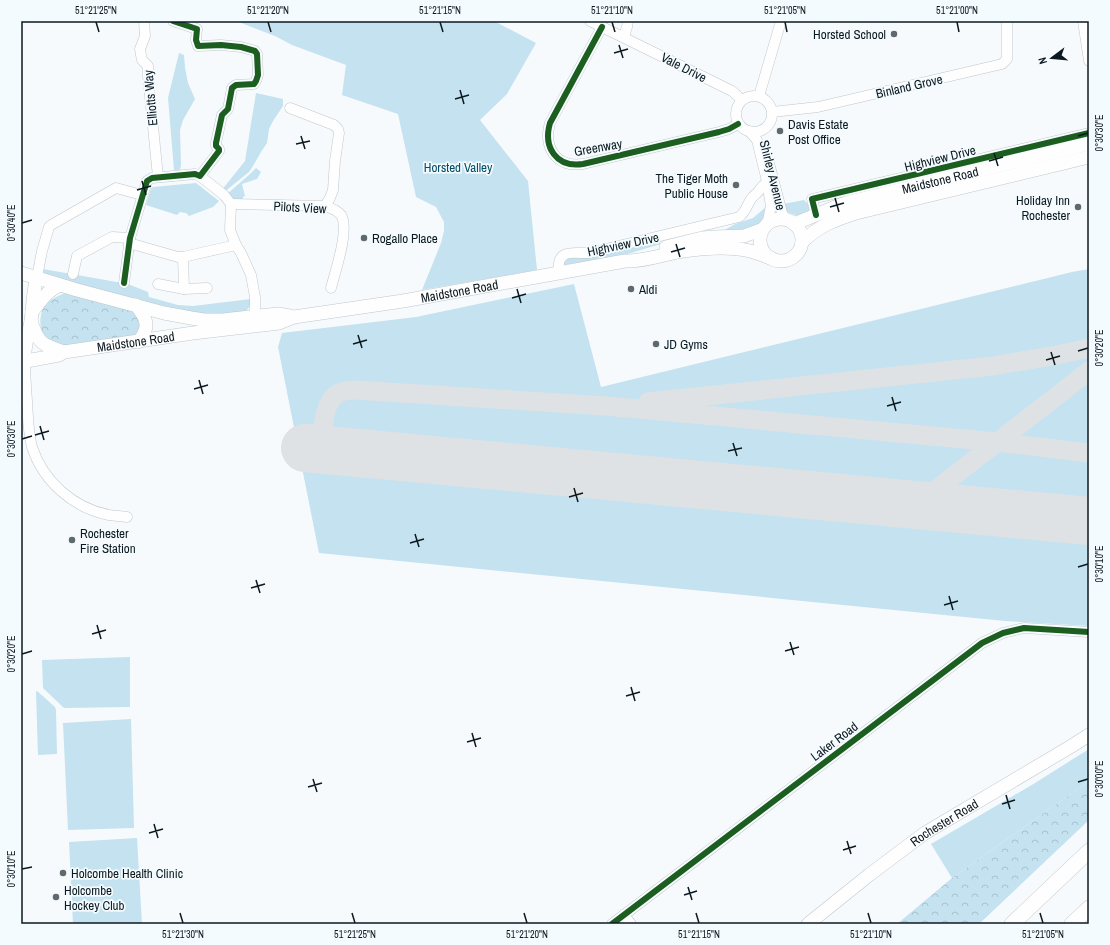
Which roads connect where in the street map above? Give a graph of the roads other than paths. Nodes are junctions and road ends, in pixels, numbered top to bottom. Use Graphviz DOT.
graph roads {
  1 [pos="144,21"];
  2 [pos="173,21"];
  3 [pos="590,21"];
  4 [pos="628,21"];
  5 [pos="782,21"];
  6 [pos="1007,21"];
  7 [pos="1083,21"];
  8 [pos="602,27"];
  9 [pos="624,37"];
  10 [pos="1089,61"];
  11 [pos="759,96"];
  12 [pos="742,100"];
  13 [pos="290,108"];
  14 [pos="772,112"];
  15 [pos="738,124"];
  16 [pos="762,130"];
  17 [pos="749,131"];
  18 [pos="1089,133"];
  19 [pos="1089,144"];
  20 [pos="1089,157"];
  21 [pos="200,176"];
  22 [pos="158,177"];
  23 [pos="765,189"];
  24 [pos="142,195"];
  25 [pos="231,204"];
  26 [pos="326,206"];
  27 [pos="816,215"];
  28 [pos="790,222"];
  29 [pos="765,227"];
  30 [pos="129,240"];
  31 [pos="802,242"];
  32 [pos="236,245"];
  33 [pos="183,257"];
  34 [pos="771,258"];
  35 [pos="625,261"];
  36 [pos="559,272"];
  37 [pos="21,273"];
  38 [pos="74,274"];
  39 [pos="37,277"];
  40 [pos="21,280"];
  41 [pos="124,283"];
  42 [pos="158,284"];
  43 [pos="60,285"];
  44 [pos="207,288"];
  45 [pos="331,288"];
  46 [pos="184,289"];
  47 [pos="136,305"];
  48 [pos="32,311"];
  49 [pos="255,316"];
  50 [pos="294,317"];
  51 [pos="138,342"];
  52 [pos="24,343"];
  53 [pos="64,352"];
  54 [pos="23,361"];
  55 [pos="127,516"];
  56 [pos="1089,632"];
  57 [pos="1089,735"];
  58 [pos="1089,851"];
  59 [pos="1089,908"];
  60 [pos="624,915"];
  61 [pos="612,924"];
  62 [pos="631,924"];
  63 [pos="808,924"];
  64 [pos="1012,924"];
  65 [pos="1072,924"];
  1 -- 22 [label="street, Elliotts Way"];
  2 -- 21 [label="street"];
  3 -- 8 [label="street, Vale Drive"];
  4 -- 9 [label="street"];
  5 -- 11 [label="street"];
  6 -- 14 [label="street, Binland Grove"];
  7 -- 10 [label="street"];
  8 -- 9 [label="street, Vale Drive"];
  8 -- 15 [label="street, Greenway"];
  9 -- 12 [label="street, Vale Drive"];
  11 -- 12 [label="street"];
  11 -- 14 [label="street"];
  12 -- 15 [label="street"];
  13 -- 26 [label="street"];
  14 -- 16 [label="street, Shirley Avenue"];
  15 -- 17 [label="street, Shirley Avenue"];
  16 -- 17 [label="street, Shirley Avenue"];
  16 -- 28 [label="street, Shirley Avenue"];
  17 -- 23 [label="street, Shirley Avenue"];
  18 -- 27 [label="street, Highview Drive"];
  19 -- 27 [label="main road, Maidstone Road"];
  20 -- 31 [label="main road, Maidstone Road"];
  21 -- 22 [label="street"];
  21 -- 25 [label="street"];
  22 -- 24 [label="street"];
  23 -- 29 [label="street, Shirley Avenue"];
  23 -- 36 [label="street, Highview Drive"];
  24 -- 30 [label="street"];
  24 -- 39 [label="street"];
  25 -- 26 [label="street, Pilots View"];
  25 -- 32 [label="street"];
  26 -- 45 [label="street, Pilots View"];
  27 -- 28 [label="main road, Maidstone Road"];
  28 -- 29 [label="main road"];
  28 -- 31 [label="main road"];
  29 -- 34 [label="main road"];
  29 -- 35 [label="main road, Maidstone Road"];
  30 -- 33 [label="street"];
  30 -- 38 [label="street"];
  30 -- 41 [label="street"];
  31 -- 34 [label="main road"];
  32 -- 33 [label="street"];
  32 -- 49 [label="street"];
  33 -- 46 [label="street"];
  34 -- 35 [label="main road, Maidstone Road"];
  35 -- 36 [label="main road, Maidstone Road"];
  36 -- 50 [label="main road, Maidstone Road"];
  37 -- 39 [label="main road, Maidstone Road"];
  39 -- 43 [label="main road, Maidstone Road"];
  39 -- 48 [label="main road"];
  40 -- 48 [label="main road"];
  42 -- 46 [label="street"];
  43 -- 47 [label="main road, Maidstone Road"];
  43 -- 48 [label="main road"];
  44 -- 46 [label="street"];
  47 -- 49 [label="main road, Maidstone Road"];
  47 -- 51 [label="main road"];
  48 -- 52 [label="main road"];
  48 -- 53 [label="main road"];
  49 -- 50 [label="main road, Maidstone Road"];
  50 -- 51 [label="main road, Maidstone Road"];
  51 -- 53 [label="main road, Maidstone Road"];
  52 -- 54 [label="main road"];
  53 -- 54 [label="main road, Maidstone Road"];
  54 -- 55 [label="street"];
  56 -- 60 [label="street, Laker Road"];
  57 -- 63 [label="main road, Rochester Road"];
  58 -- 64 [label="highway"];
  59 -- 65 [label="highway"];
  60 -- 61 [label="street, Laker Road"];
  60 -- 62 [label="street"];
}
